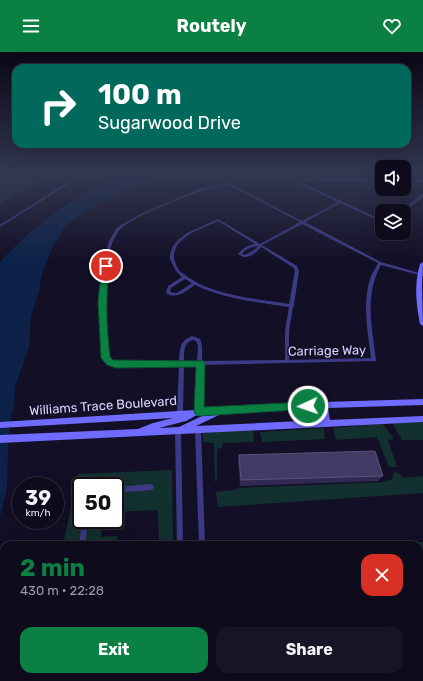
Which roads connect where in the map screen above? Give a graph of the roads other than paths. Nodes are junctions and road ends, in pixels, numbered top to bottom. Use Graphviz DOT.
graph roads {
  1 [pos="38,202"];
  2 [pos="173,202"];
  3 [pos="263,202"];
  4 [pos="339,202"];
  5 [pos="375,218"];
  6 [pos="301,223"];
  7 [pos="0,226"];
  8 [pos="260,245"];
  9 [pos="380,263"];
  10 [pos="423,264"];
  11 [pos="421,275"];
  12 [pos="184,278"];
  13 [pos="194,284"];
  14 [pos="292,306"];
  15 [pos="423,324"];
  16 [pos="287,362"];
  17 [pos="182,364"];
  18 [pos="201,364"];
  19 [pos="423,402"];
  20 [pos="323,405"];
  21 [pos="221,411"];
  22 [pos="199,412"];
  23 [pos="180,413"];
  24 [pos="423,418"];
  25 [pos="0,424"];
  26 [pos="327,424"];
  27 [pos="178,430"];
  28 [pos="198,430"];
  29 [pos="136,432"];
  30 [pos="0,439"];
  31 [pos="151,487"];
  32 [pos="124,489"];
  33 [pos="84,529"];
  34 [pos="82,541"];
  35 [pos="180,541"];
  36 [pos="202,541"];
  1 -- 7 [label="street"];
  2 -- 17 [label="street, Carriage Way"];
  3 -- 6 [label="street, Carriage Way"];
  4 -- 5 [label="street"];
  4 -- 6 [label="street"];
  6 -- 8 [label="street"];
  6 -- 9 [label="street"];
  8 -- 8 [label="street"];
  8 -- 12 [label="street"];
  8 -- 14 [label="street"];
  9 -- 11 [label="street"];
  9 -- 16 [label="street, Carriage Way"];
  10 -- 11 [label="main road"];
  11 -- 15 [label="main road"];
  12 -- 13 [label="street"];
  12 -- 13 [label="street"];
  13 -- 14 [label="street"];
  14 -- 16 [label="street"];
  16 -- 18 [label="street, Carriage Way"];
  17 -- 18 [label="street, Carriage Way"];
  17 -- 18 [label="street"];
  17 -- 23 [label="street"];
  18 -- 22 [label="street"];
  19 -- 20 [label="main road, Williams Trace Boulevard"];
  20 -- 21 [label="main road, Williams Trace Boulevard"];
  20 -- 26 [label="main road"];
  21 -- 22 [label="main road, Williams Trace Boulevard"];
  21 -- 27 [label="main road"];
  22 -- 23 [label="main road, Williams Trace Boulevard"];
  22 -- 29 [label="main road"];
  23 -- 25 [label="main road, Williams Trace Boulevard"];
  24 -- 26 [label="main road"];
  26 -- 28 [label="main road"];
  27 -- 28 [label="main road"];
  27 -- 29 [label="main road"];
  27 -- 35 [label="street"];
  28 -- 36 [label="street"];
  29 -- 30 [label="main road"];
  31 -- 32 [label="street"];
  33 -- 34 [label="street"];
}
